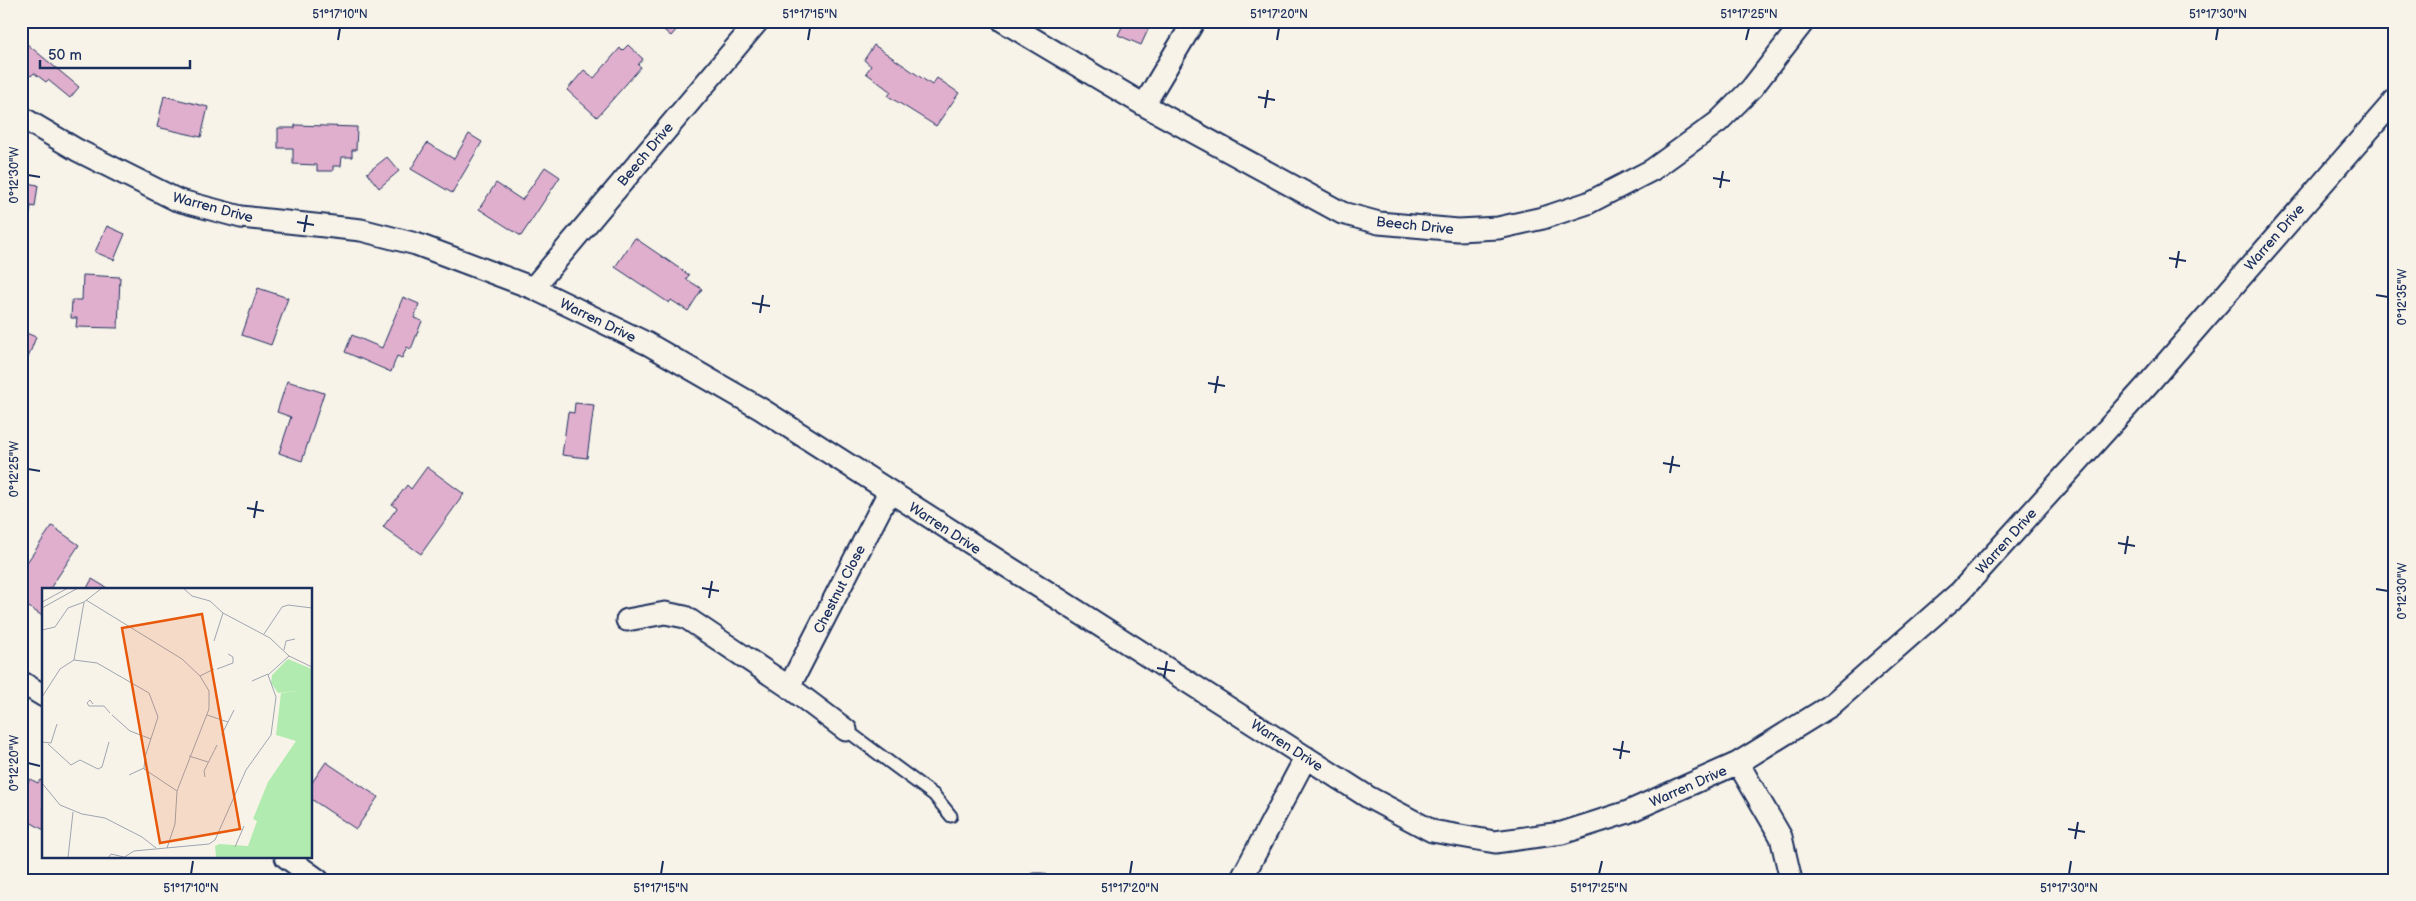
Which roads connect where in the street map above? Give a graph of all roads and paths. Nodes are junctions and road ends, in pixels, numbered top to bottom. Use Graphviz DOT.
graph roads {
  1 [pos="758,21"];
  2 [pos="1003,21"];
  3 [pos="1194,21"];
  4 [pos="1804,21"];
  5 [pos="2395,100"];
  6 [pos="1144,105"];
  7 [pos="21,117"];
  8 [pos="533,288"];
  9 [pos="890,492"];
  10 [pos="627,620"];
  11 [pos="21,682"];
  12 [pos="789,687"];
  13 [pos="42,695"];
  14 [pos="846,730"];
  15 [pos="1306,757"];
  16 [pos="1738,763"];
  17 [pos="951,816"];
  18 [pos="287,858"];
  19 [pos="318,880"];
  20 [pos="1034,880"];
  21 [pos="1042,880"];
  22 [pos="1241,880"];
  23 [pos="1792,880"];
  1 -- 8 [label="street, Beech Drive"];
  2 -- 6 [label="street, Beech Drive"];
  3 -- 6 [label="street"];
  4 -- 6 [label="street, Beech Drive"];
  5 -- 16 [label="street, Warren Drive"];
  7 -- 8 [label="street, Warren Drive"];
  8 -- 9 [label="street, Warren Drive"];
  9 -- 12 [label="street, Chestnut Close"];
  9 -- 15 [label="street, Warren Drive"];
  10 -- 12 [label="street"];
  11 -- 13 [label="street"];
  12 -- 14 [label="street"];
  14 -- 17 [label="lane"];
  15 -- 16 [label="street, Warren Drive"];
  15 -- 22 [label="street"];
  16 -- 23 [label="street"];
  18 -- 19 [label="street"];
  20 -- 21 [label="lane"];
}
